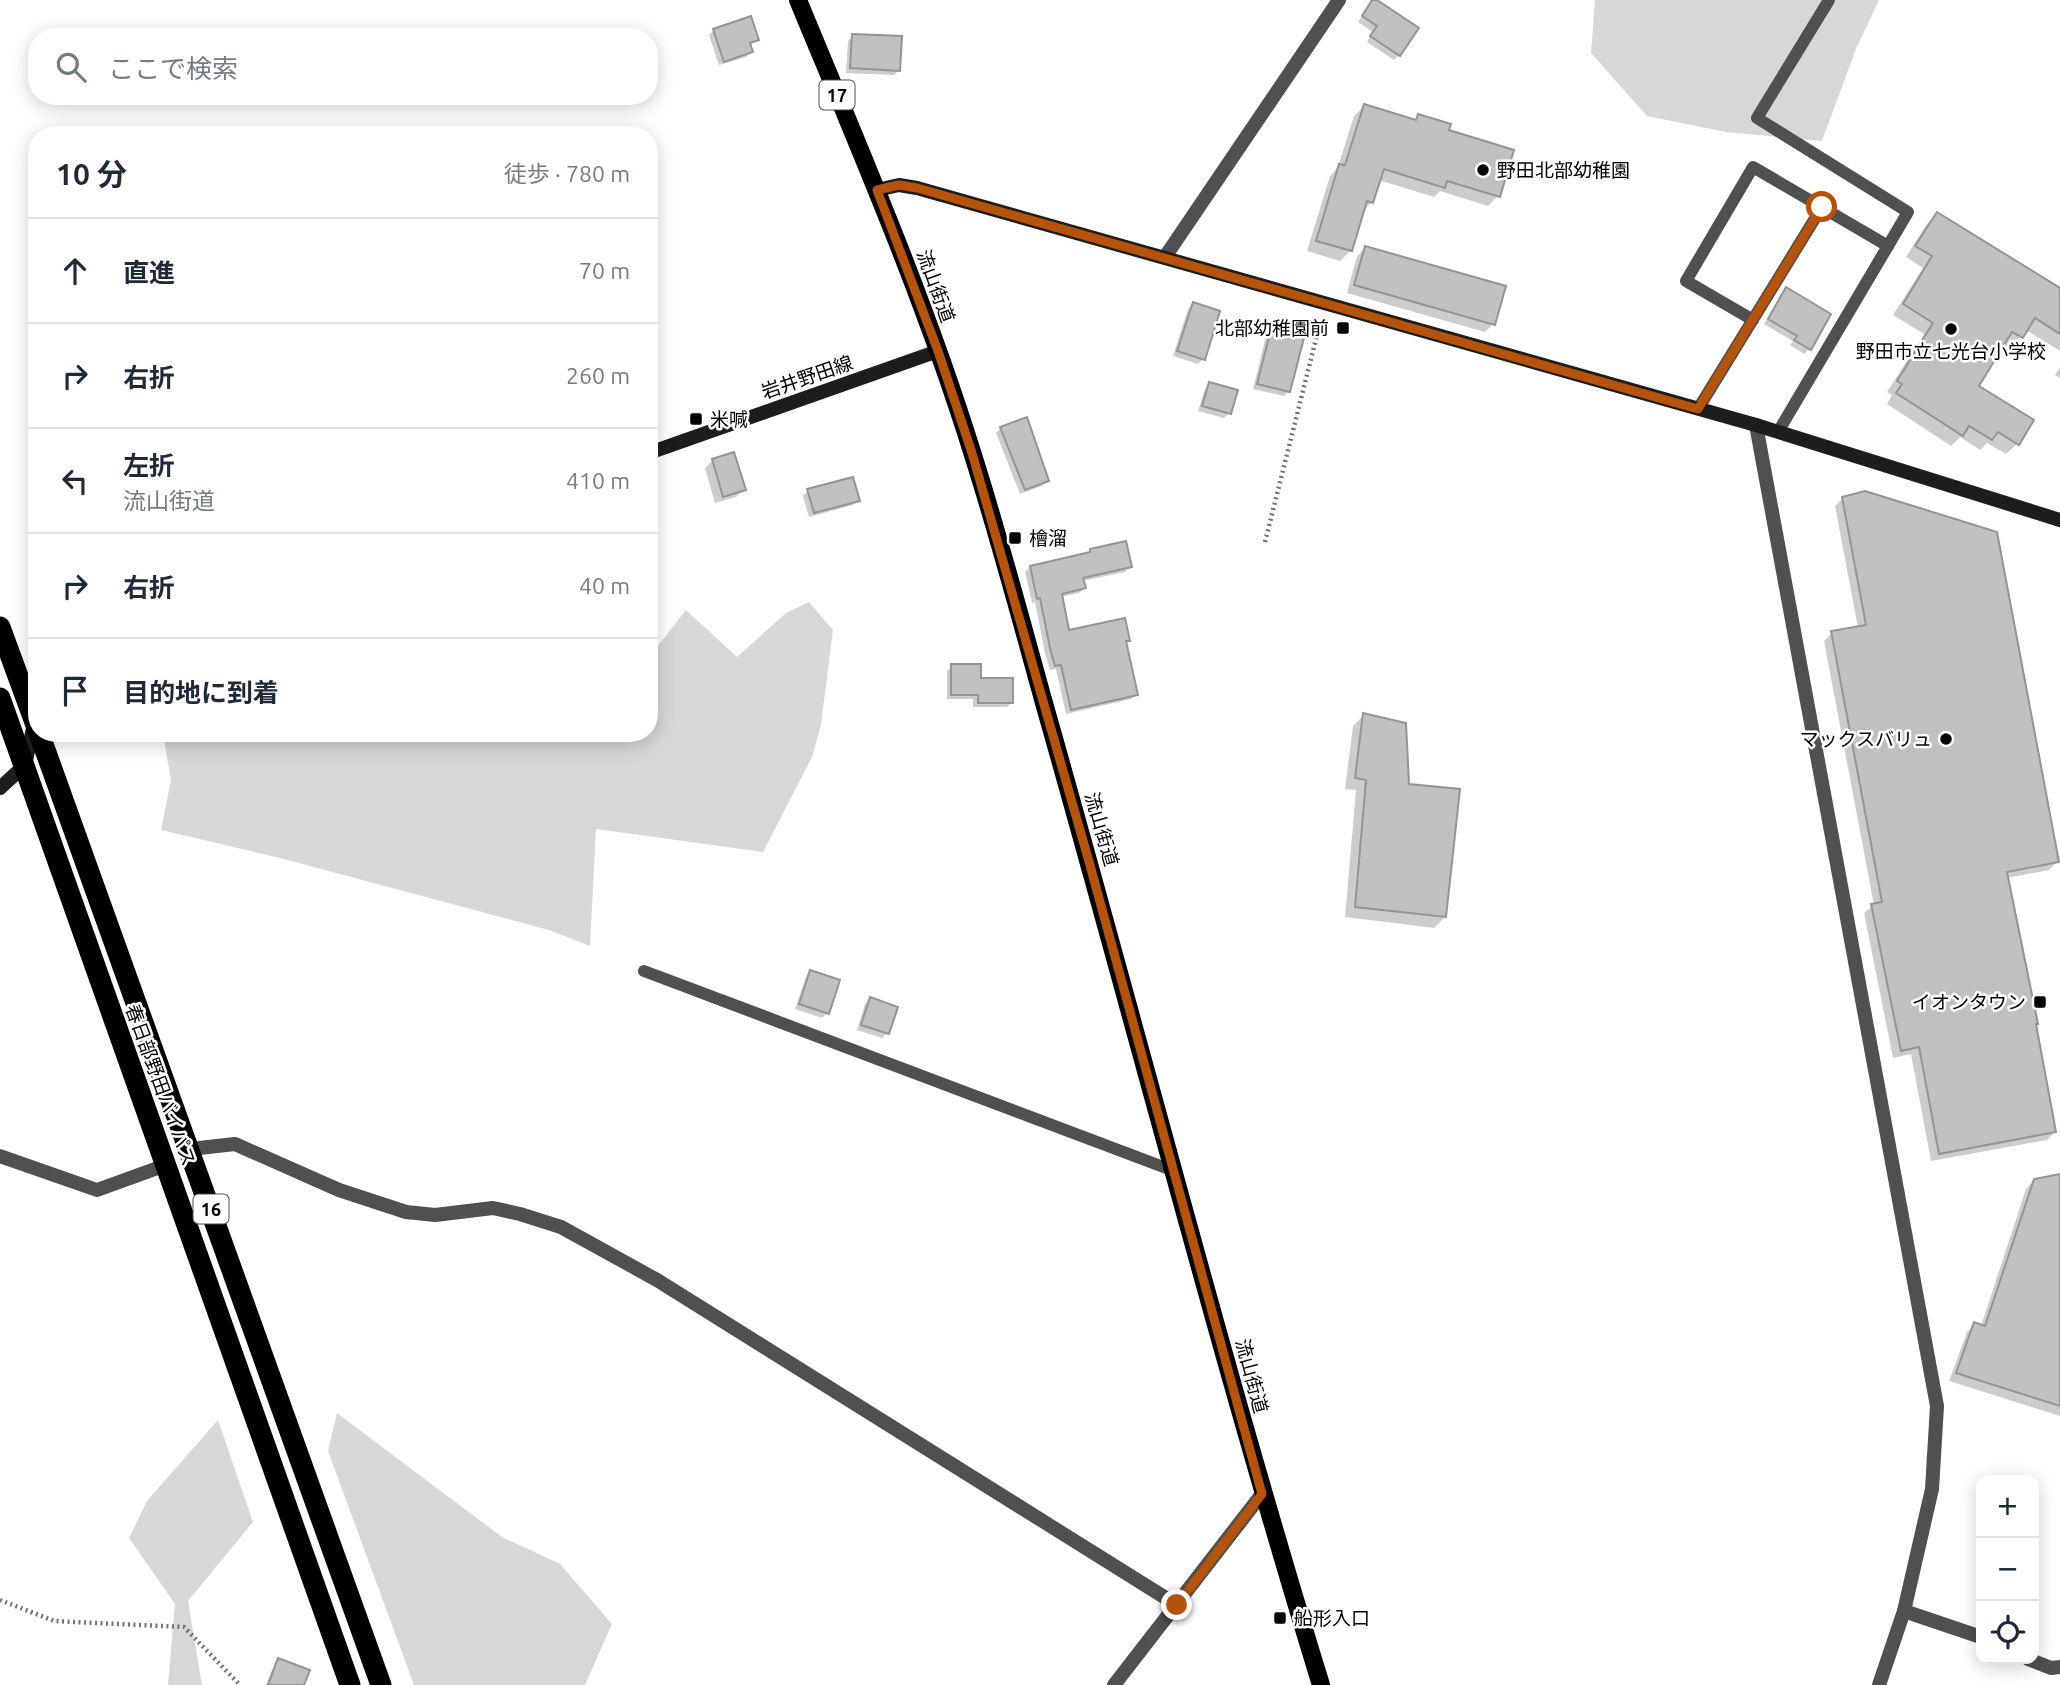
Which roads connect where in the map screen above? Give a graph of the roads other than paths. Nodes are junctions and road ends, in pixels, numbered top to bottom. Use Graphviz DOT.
graph roads {
  1 [pos="798,0"];
  2 [pos="1339,0"];
  3 [pos="1829,0"];
  4 [pos="877,190"];
  5 [pos="1822,207"];
  6 [pos="1888,246"];
  7 [pos="1165,257"];
  8 [pos="1753,320"];
  9 [pos="938,351"];
  10 [pos="1698,409"];
  11 [pos="1756,425"];
  12 [pos="1778,432"];
  13 [pos="658,450"];
  14 [pos="2060,520"];
  15 [pos="0,626"];
  16 [pos="0,698"];
  17 [pos="28,702"];
  18 [pos="32,742"];
  19 [pos="43,742"];
  20 [pos="25,765"];
  21 [pos="0,788"];
  22 [pos="644,971"];
  23 [pos="190,1149"];
  24 [pos="0,1156"];
  25 [pos="166,1165"];
  26 [pos="1174,1171"];
  27 [pos="1262,1494"];
  28 [pos="1177,1605"];
  29 [pos="1904,1611"];
  30 [pos="1976,1635"];
  31 [pos="2039,1663"];
  32 [pos="2060,1667"];
  33 [pos="350,1685"];
  34 [pos="381,1685"];
  35 [pos="1114,1685"];
  36 [pos="1321,1685"];
  37 [pos="1879,1685"];
  1 -- 4 [label="main road, 流山街道 / 17"];
  2 -- 7 [label="street"];
  3 -- 6 [label="lane"];
  4 -- 7 [label="street"];
  4 -- 9 [label="main road, 流山街道 / 17"];
  5 -- 6 [label="lane"];
  5 -- 8 [label="lane"];
  5 -- 8 [label="lane"];
  6 -- 12 [label="lane"];
  7 -- 10 [label="street"];
  8 -- 10 [label="lane"];
  9 -- 13 [label="street, 岩井野田線"];
  9 -- 26 [label="main road, 流山街道 / 17"];
  10 -- 11 [label="street"];
  11 -- 12 [label="street"];
  11 -- 29 [label="street"];
  12 -- 14 [label="street"];
  15 -- 17 [label="highway, 春日部野田バイパス / 16"];
  16 -- 20 [label="highway, 春日部野田バイパス / 16"];
  18 -- 20 [label="street"];
  19 -- 23 [label="highway, 春日部野田バイパス / 16"];
  20 -- 21 [label="street"];
  20 -- 25 [label="highway, 春日部野田バイパス / 16"];
  22 -- 26 [label="lane"];
  23 -- 28 [label="street"];
  23 -- 34 [label="highway, 春日部野田バイパス / 16"];
  24 -- 25 [label="street"];
  25 -- 33 [label="highway, 春日部野田バイパス / 16"];
  26 -- 27 [label="main road, 流山街道 / 17"];
  27 -- 28 [label="street"];
  27 -- 36 [label="main road, 流山街道 / 17"];
  28 -- 35 [label="street"];
  29 -- 30 [label="street"];
  29 -- 37 [label="street"];
  31 -- 32 [label="street"];
}
